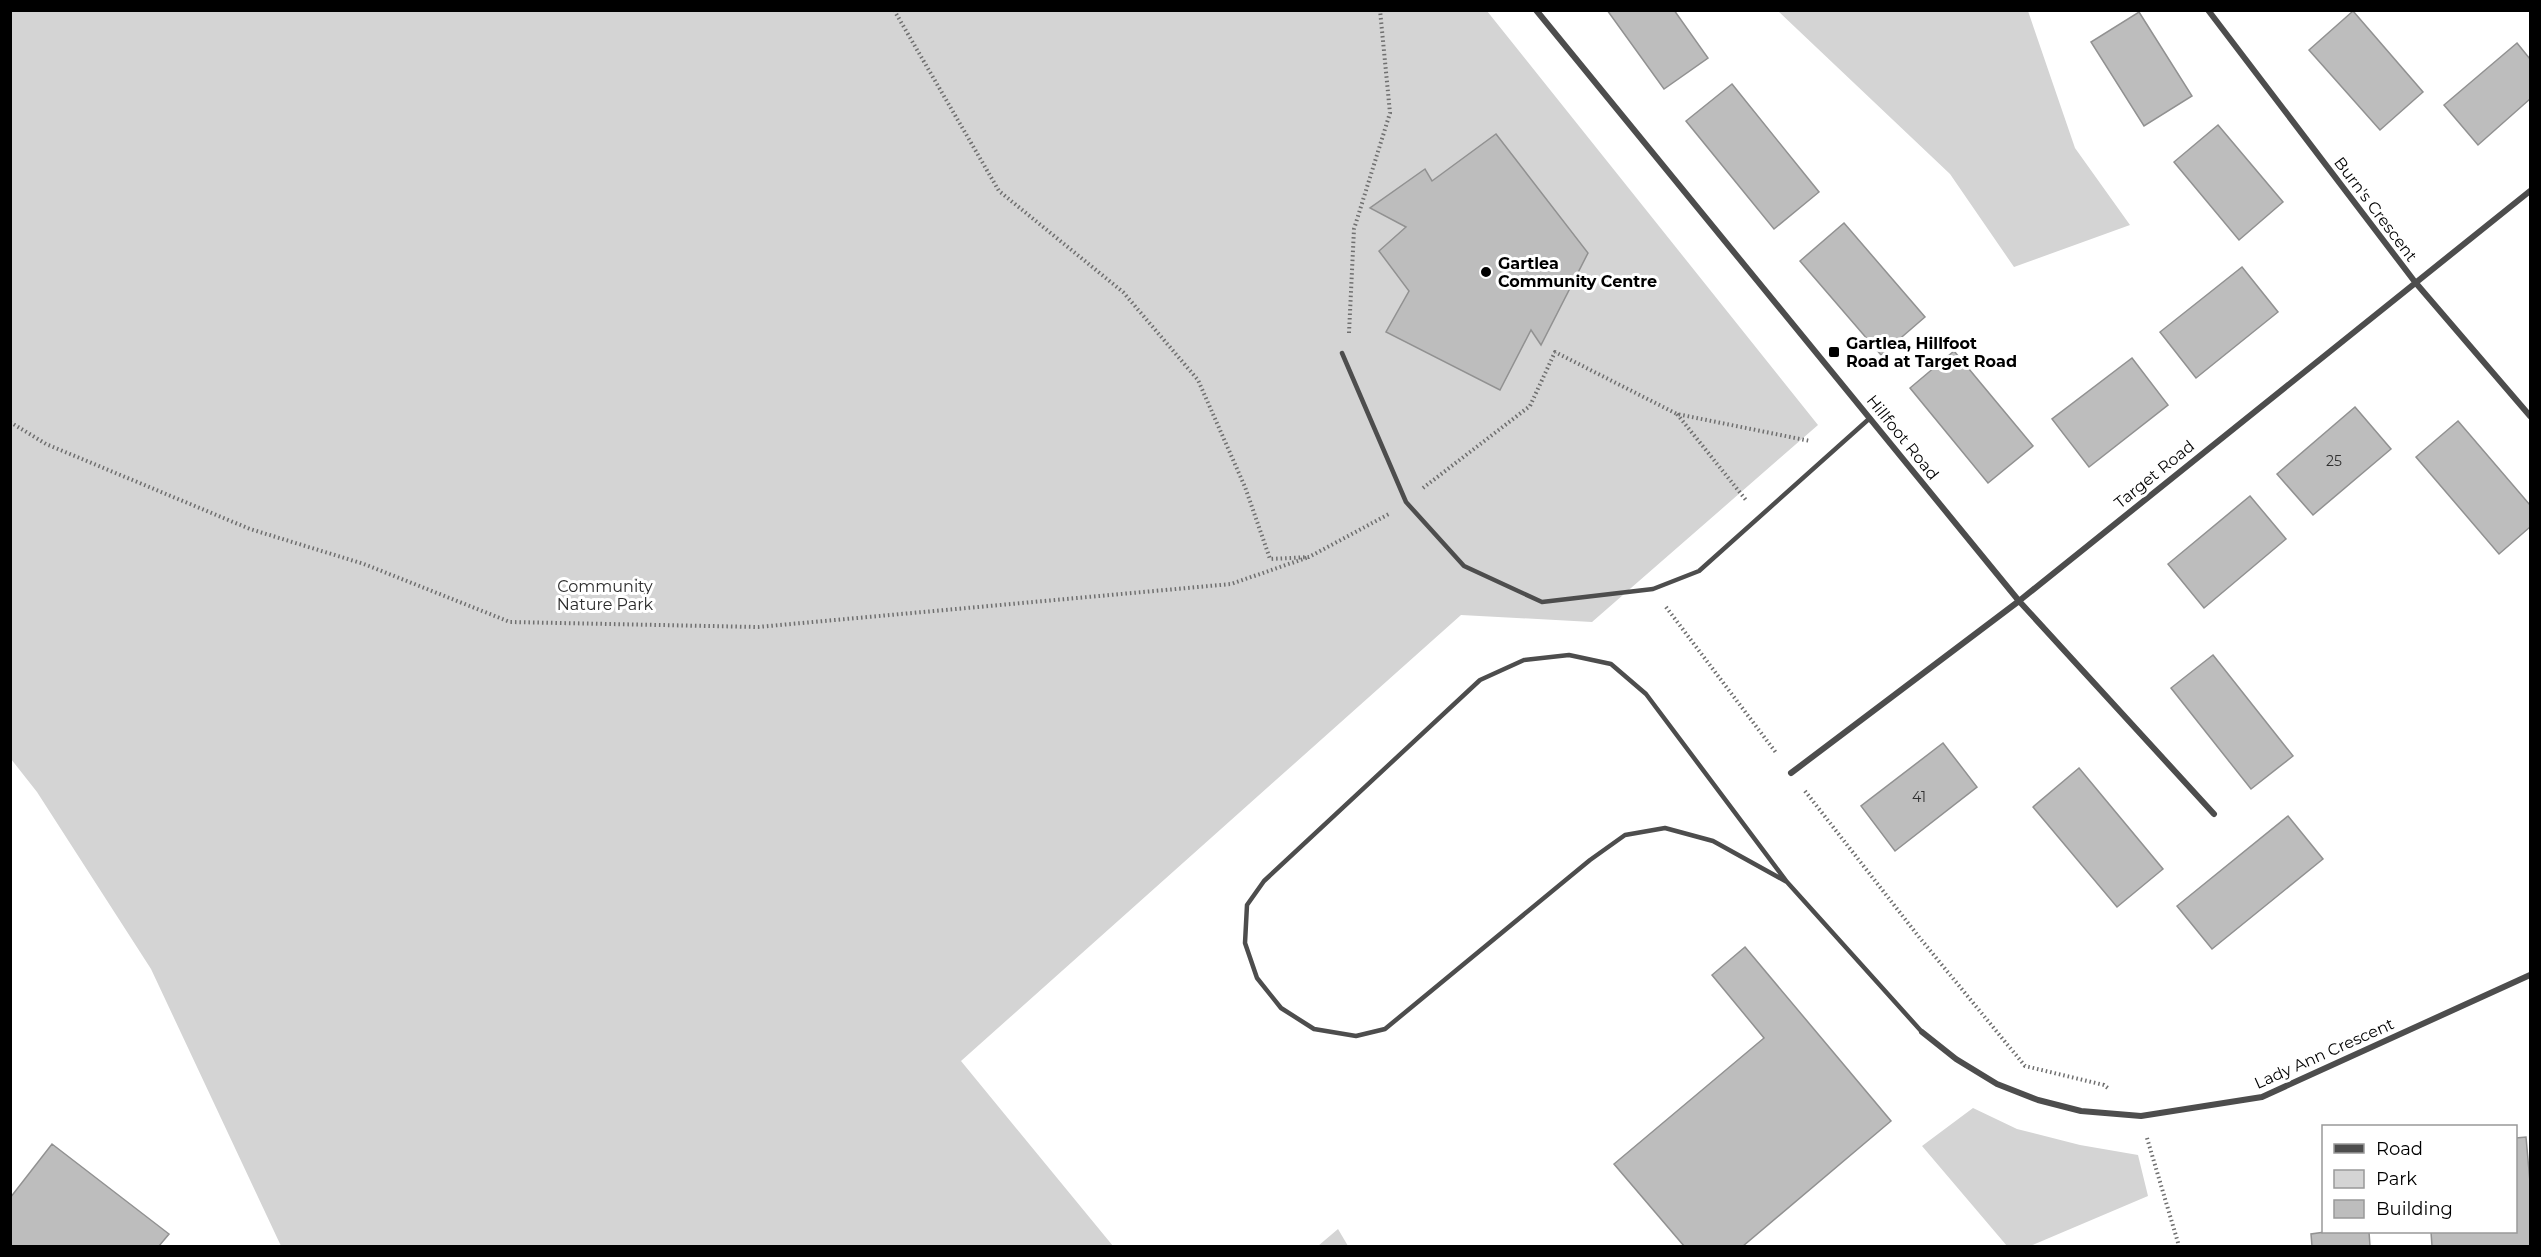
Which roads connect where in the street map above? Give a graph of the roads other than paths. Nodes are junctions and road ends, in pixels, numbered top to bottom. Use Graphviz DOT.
graph roads {
  1 [pos="1536,10"];
  2 [pos="2208,10"];
  3 [pos="2530,191"];
  4 [pos="2415,282"];
  5 [pos="1342,353"];
  6 [pos="2530,416"];
  7 [pos="1870,418"];
  8 [pos="2019,601"];
  9 [pos="1791,773"];
  10 [pos="2214,814"];
  11 [pos="1787,882"];
  12 [pos="2530,975"];
  13 [pos="1922,1032"];
  1 -- 7 [label="street, Hillfoot Road"];
  2 -- 4 [label="street, Burn's Crescent"];
  3 -- 4 [label="street, Target Road"];
  4 -- 6 [label="street, Burn's Crescent"];
  4 -- 8 [label="street, Target Road"];
  5 -- 7 [label="lane"];
  7 -- 8 [label="street, Hillfoot Road"];
  8 -- 9 [label="street, Target Road"];
  8 -- 10 [label="street, Hillfoot Road"];
  11 -- 11 [label="lane"];
  11 -- 13 [label="lane"];
  12 -- 13 [label="street, Lady Ann Crescent"];
}
